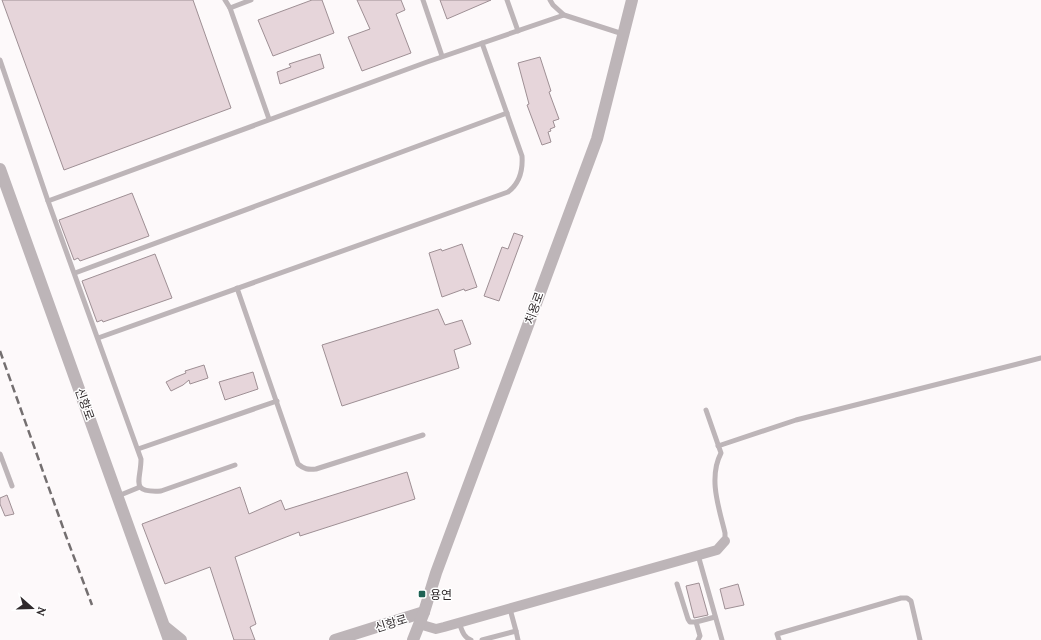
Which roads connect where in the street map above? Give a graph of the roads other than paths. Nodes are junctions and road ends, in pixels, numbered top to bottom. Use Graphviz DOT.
graph roads {
  1 [pos="225,0"];
  2 [pos="251,0"];
  3 [pos="422,0"];
  4 [pos="507,0"];
  5 [pos="550,0"];
  6 [pos="632,0"];
  7 [pos="230,8"];
  8 [pos="564,15"];
  9 [pos="518,31"];
  10 [pos="624,34"];
  11 [pos="482,43"];
  12 [pos="442,56"];
  13 [pos="0,60"];
  14 [pos="507,113"];
  15 [pos="269,119"];
  16 [pos="0,169"];
  17 [pos="48,201"];
  18 [pos="75,273"];
  19 [pos="237,288"];
  20 [pos="98,338"];
  21 [pos="1041,358"];
  22 [pos="277,402"];
  23 [pos="706,410"];
  24 [pos="424,434"];
  25 [pos="718,446"];
  26 [pos="138,449"];
  27 [pos="0,454"];
  28 [pos="235,465"];
  29 [pos="12,486"];
  30 [pos="140,487"];
  31 [pos="118,496"];
  32 [pos="725,541"];
  33 [pos="698,555"];
  34 [pos="677,584"];
  35 [pos="510,609"];
  36 [pos="424,612"];
  37 [pos="715,617"];
  38 [pos="696,622"];
  39 [pos="459,623"];
  40 [pos="419,624"];
  41 [pos="164,627"];
  42 [pos="516,631"];
  43 [pos="169,640"];
  44 [pos="181,640"];
  45 [pos="335,640"];
  46 [pos="413,640"];
  47 [pos="470,640"];
  48 [pos="482,640"];
  49 [pos="518,640"];
  50 [pos="698,640"];
  51 [pos="722,640"];
  52 [pos="779,640"];
  53 [pos="920,640"];
  1 -- 7 [label="lane"];
  2 -- 7 [label="lane"];
  3 -- 12 [label="lane"];
  4 -- 9 [label="lane"];
  5 -- 8 [label="lane"];
  6 -- 10 [label="street, 처용로"];
  7 -- 15 [label="lane"];
  8 -- 9 [label="lane"];
  8 -- 10 [label="lane"];
  9 -- 11 [label="lane"];
  10 -- 36 [label="street, 처용로"];
  11 -- 12 [label="lane"];
  11 -- 14 [label="lane"];
  12 -- 15 [label="lane"];
  13 -- 17 [label="lane"];
  14 -- 18 [label="lane"];
  14 -- 19 [label="lane"];
  15 -- 17 [label="lane"];
  16 -- 31 [label="street, 신항로"];
  17 -- 18 [label="lane"];
  18 -- 20 [label="lane"];
  19 -- 20 [label="lane"];
  19 -- 22 [label="lane"];
  20 -- 26 [label="lane"];
  21 -- 25 [label="lane"];
  22 -- 24 [label="lane"];
  22 -- 26 [label="lane"];
  23 -- 25 [label="lane"];
  25 -- 32 [label="lane"];
  26 -- 30 [label="lane"];
  27 -- 29 [label="lane"];
  28 -- 30 [label="lane"];
  30 -- 31 [label="lane"];
  31 -- 41 [label="street, 신항로"];
  32 -- 33 [label="street"];
  33 -- 35 [label="street"];
  33 -- 37 [label="lane"];
  34 -- 38 [label="lane"];
  35 -- 39 [label="street"];
  35 -- 42 [label="lane"];
  36 -- 40 [label="street, 처용로"];
  36 -- 45 [label="street, 신항로"];
  37 -- 38 [label="lane"];
  37 -- 51 [label="lane"];
  38 -- 50 [label="lane"];
  39 -- 40 [label="street"];
  39 -- 47 [label="lane"];
  40 -- 46 [label="street, 처용로"];
  41 -- 43 [label="street, 신항로"];
  41 -- 44 [label="street"];
  42 -- 48 [label="lane"];
  42 -- 49 [label="lane"];
  52 -- 53 [label="lane"];
}
